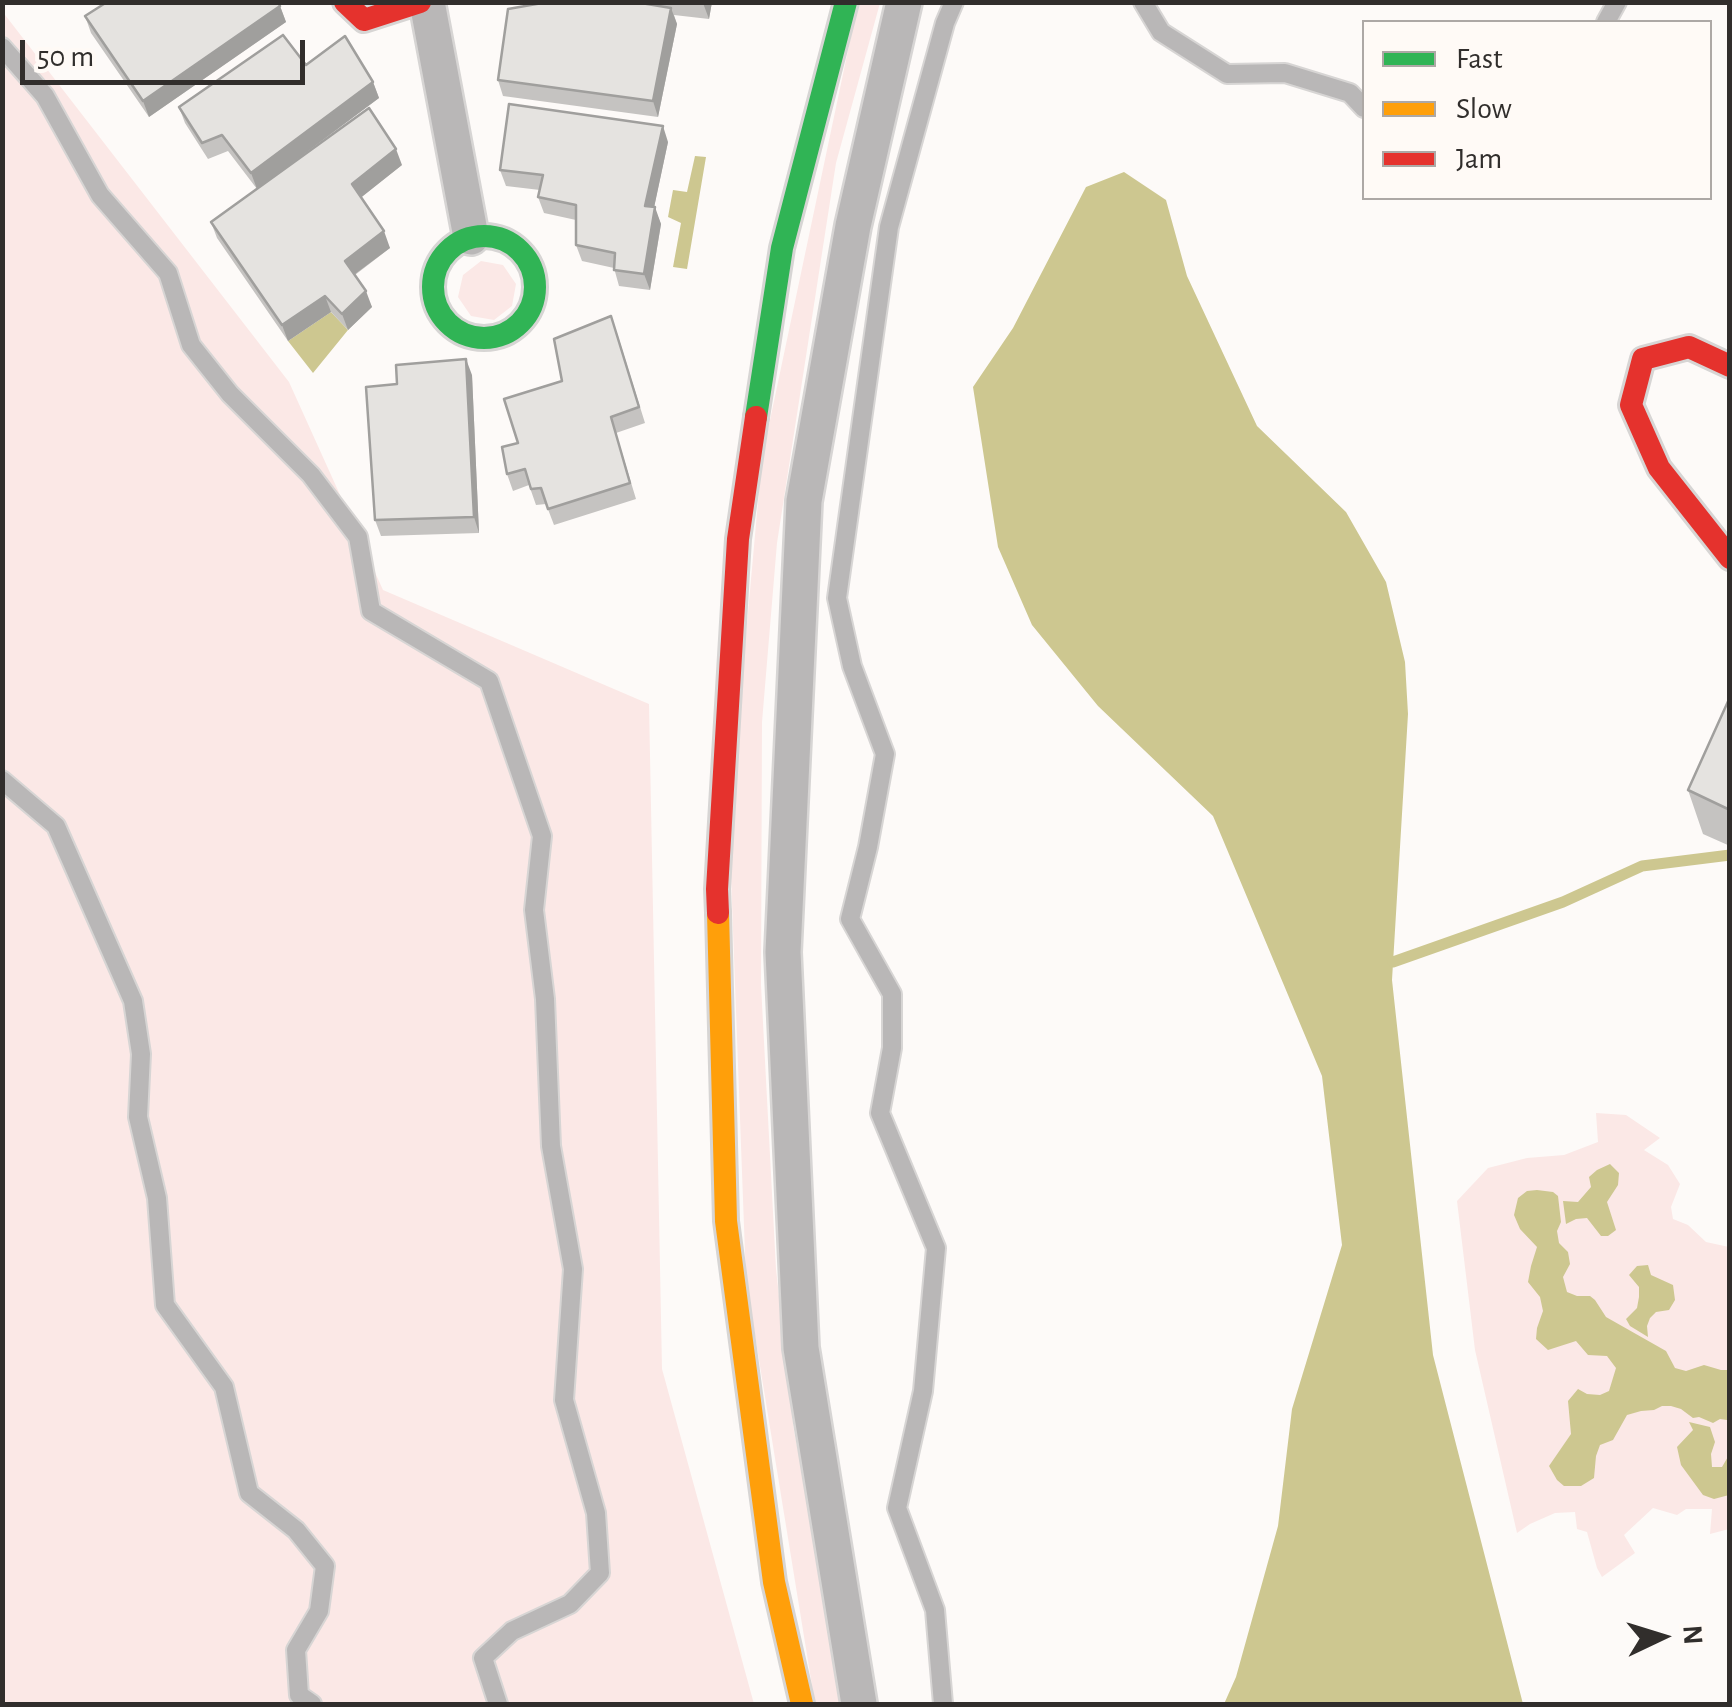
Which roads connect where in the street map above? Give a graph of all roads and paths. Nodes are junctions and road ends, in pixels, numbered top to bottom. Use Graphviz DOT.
graph roads {
  1 [pos="345,2"];
  2 [pos="424,2"];
  3 [pos="846,2"];
  4 [pos="904,2"];
  5 [pos="954,2"];
  6 [pos="1143,2"];
  7 [pos="2,48"];
  8 [pos="1362,106"];
  9 [pos="472,238"];
  10 [pos="1730,366"];
  11 [pos="1730,558"];
  12 [pos="2,780"];
  13 [pos="312,1704"];
  14 [pos="498,1704"];
  15 [pos="802,1704"];
  16 [pos="858,1704"];
  17 [pos="943,1704"];
  1 -- 2 [label="street"];
  2 -- 9 [label="street"];
  3 -- 15 [label="street"];
  4 -- 16 [label="street"];
  5 -- 17 [label="lane"];
  6 -- 8 [label="lane"];
  7 -- 14 [label="lane"];
  9 -- 9 [label="street"];
  10 -- 11 [label="street"];
  12 -- 13 [label="lane"];
}
